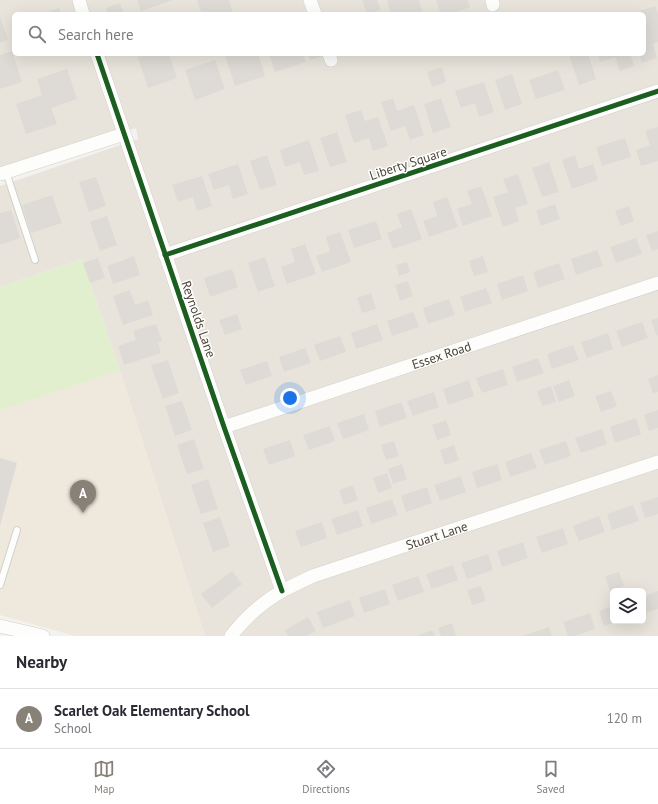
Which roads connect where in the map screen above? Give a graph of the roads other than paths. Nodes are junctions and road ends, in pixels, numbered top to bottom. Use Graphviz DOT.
graph roads {
  1 [pos="79,0"];
  2 [pos="310,0"];
  3 [pos="83,12"];
  4 [pos="314,12"];
  5 [pos="98,56"];
  6 [pos="658,91"];
  7 [pos="124,134"];
  8 [pos="3,173"];
  9 [pos="165,255"];
  10 [pos="35,260"];
  11 [pos="658,283"];
  12 [pos="224,427"];
  13 [pos="658,462"];
  14 [pos="17,530"];
  15 [pos="0,582"];
  16 [pos="282,591"];
  17 [pos="0,626"];
  18 [pos="43,636"];
  19 [pos="231,636"];
  1 -- 3 [label="street"];
  2 -- 4 [label="street"];
  5 -- 7 [label="street, Reynolds Lane"];
  6 -- 9 [label="street, Liberty Square"];
  7 -- 8 [label="street"];
  7 -- 9 [label="street, Reynolds Lane"];
  8 -- 10 [label="lane"];
  9 -- 12 [label="street, Reynolds Lane"];
  11 -- 12 [label="street, Essex Road"];
  12 -- 16 [label="street, Reynolds Lane"];
  13 -- 16 [label="street, Stuart Lane"];
  14 -- 15 [label="lane"];
  16 -- 19 [label="street, Stuart Lane"];
  17 -- 18 [label="street"];
}
